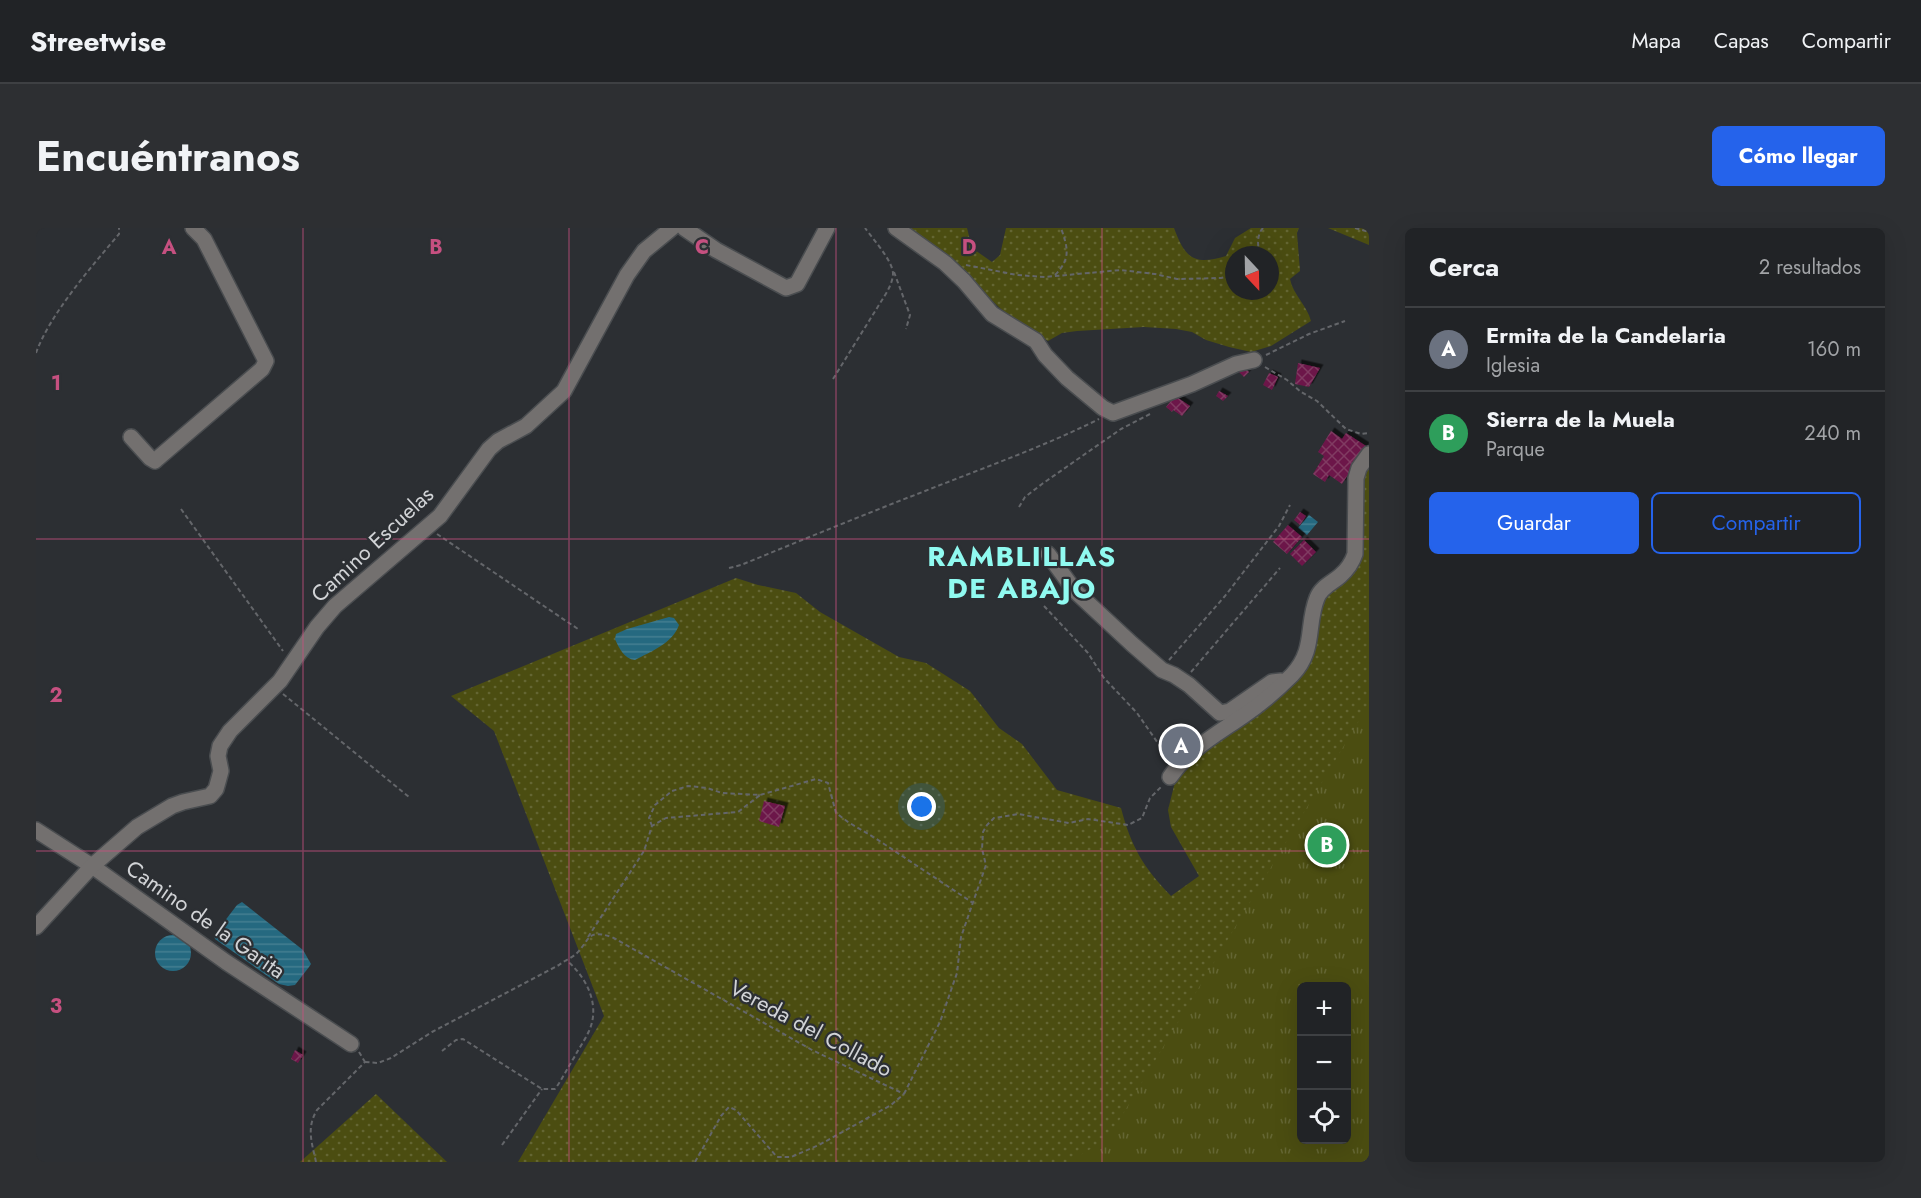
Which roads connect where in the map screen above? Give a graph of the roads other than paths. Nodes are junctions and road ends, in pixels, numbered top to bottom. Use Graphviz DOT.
graph roads {
  1 [pos="193,228"];
  2 [pos="672,228"];
  3 [pos="684,228"];
  4 [pos="827,228"];
  5 [pos="896,228"];
  6 [pos="1254,360"];
  7 [pos="131,437"];
  8 [pos="1369,454"];
  9 [pos="1047,554"];
  10 [pos="1287,680"];
  11 [pos="1173,773"];
  12 [pos="36,830"];
  13 [pos="92,866"];
  14 [pos="36,927"];
  15 [pos="351,1044"];
  1 -- 7 [label="street"];
  2 -- 13 [label="street, Camino Escuelas"];
  3 -- 4 [label="street"];
  5 -- 6 [label="street"];
  8 -- 10 [label="street"];
  9 -- 10 [label="street"];
  10 -- 11 [label="street"];
  12 -- 13 [label="street, Camino de la Garita"];
  13 -- 14 [label="street, Camino Escuelas"];
  13 -- 15 [label="street, Camino de la Garita"];
}
